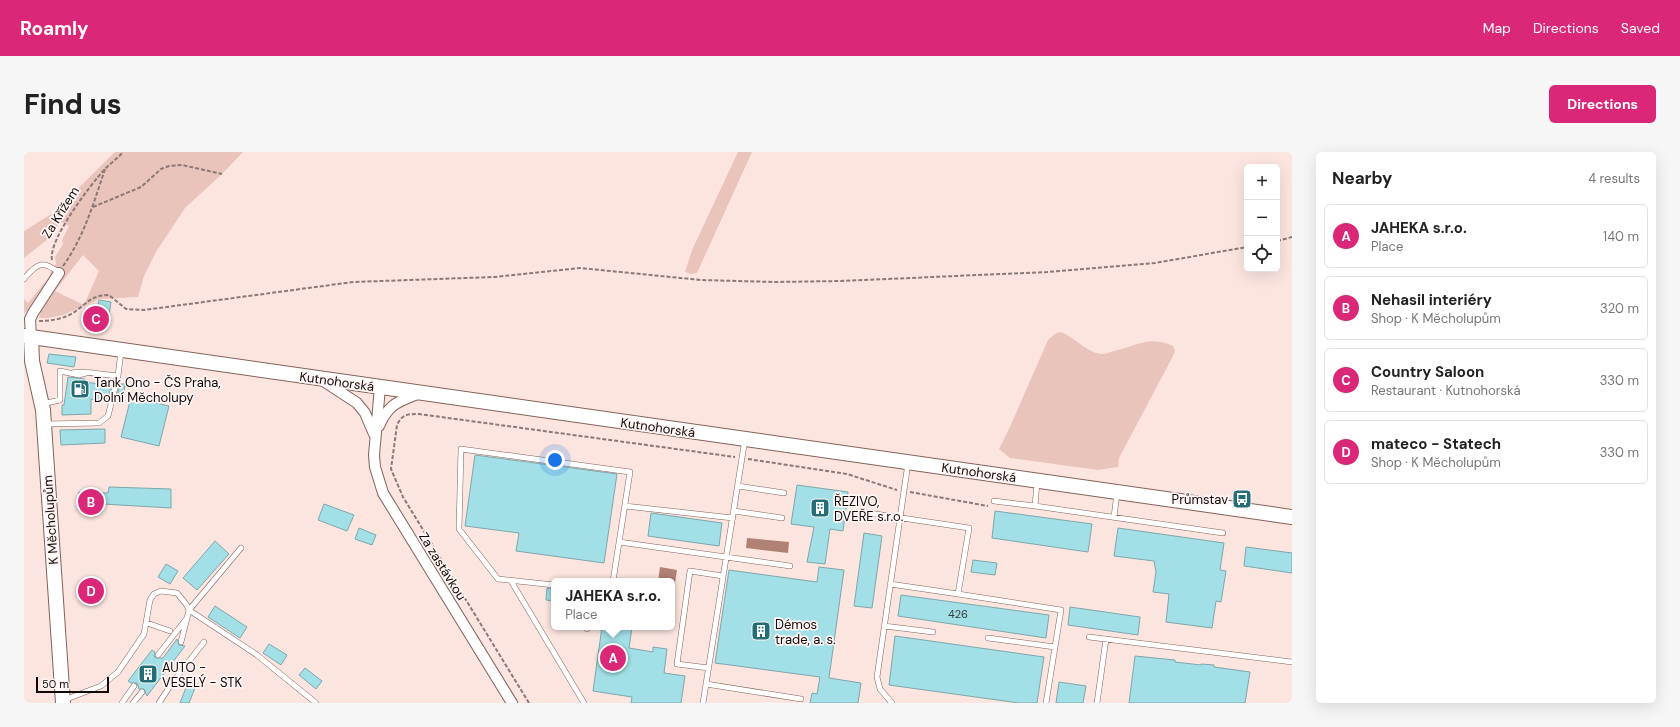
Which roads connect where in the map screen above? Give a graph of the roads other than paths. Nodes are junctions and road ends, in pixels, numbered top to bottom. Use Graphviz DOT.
graph roads {
  1 [pos="59,273"];
  2 [pos="24,279"];
  3 [pos="27,337"];
  4 [pos="122,350"];
  5 [pos="118,376"];
  6 [pos="320,378"];
  7 [pos="380,387"];
  8 [pos="422,393"];
  9 [pos="42,404"];
  10 [pos="44,424"];
  11 [pos="375,436"];
  12 [pos="745,439"];
  13 [pos="908,462"];
  14 [pos="1038,481"];
  15 [pos="738,486"];
  16 [pos="1118,492"];
  17 [pos="784,493"];
  18 [pos="994,501"];
  19 [pos="625,506"];
  20 [pos="1035,506"];
  21 [pos="734,511"];
  22 [pos="862,512"];
  23 [pos="1114,517"];
  24 [pos="1292,517"];
  25 [pos="733,518"];
  26 [pos="782,518"];
  27 [pos="899,518"];
  28 [pos="1223,533"];
  29 [pos="619,542"];
  30 [pos="241,548"];
  31 [pos="726,557"];
  32 [pos="790,566"];
  33 [pos="723,576"];
  34 [pos="613,578"];
  35 [pos="511,581"];
  36 [pos="890,584"];
  37 [pos="551,585"];
  38 [pos="958,594"];
  39 [pos="189,610"];
  40 [pos="187,617"];
  41 [pos="147,623"];
  42 [pos="884,626"];
  43 [pos="170,631"];
  44 [pos="933,632"];
  45 [pos="1089,637"];
  46 [pos="988,638"];
  47 [pos="1106,639"];
  48 [pos="181,642"];
  49 [pos="204,642"];
  50 [pos="1055,647"];
  51 [pos="158,655"];
  52 [pos="1292,662"];
  53 [pos="709,668"];
  54 [pos="706,684"];
  55 [pos="134,686"];
  56 [pos="142,692"];
  57 [pos="801,699"];
  58 [pos="63,702"];
  59 [pos="122,703"];
  60 [pos="133,703"];
  61 [pos="159,703"];
  62 [pos="316,703"];
  63 [pos="512,703"];
  64 [pos="584,703"];
  65 [pos="703,703"];
  66 [pos="892,703"];
  67 [pos="1046,703"];
  68 [pos="1097,703"];
  1 -- 2 [label="lane"];
  1 -- 3 [label="street"];
  3 -- 4 [label="main road, Kutnohorská"];
  3 -- 9 [label="main road, K Měcholupům"];
  4 -- 5 [label="lane"];
  4 -- 6 [label="main road, Kutnohorská"];
  5 -- 9 [label="lane"];
  5 -- 10 [label="lane"];
  6 -- 7 [label="main road, Kutnohorská"];
  6 -- 11 [label="street, Za zastávkou"];
  7 -- 8 [label="main road, Kutnohorská"];
  7 -- 11 [label="street, Za zastávkou"];
  8 -- 11 [label="street, Za zastávkou"];
  8 -- 12 [label="main road, Kutnohorská"];
  9 -- 10 [label="main road, K Měcholupům"];
  10 -- 58 [label="main road, K Měcholupům"];
  11 -- 63 [label="street, Za zastávkou"];
  12 -- 13 [label="main road, Kutnohorská"];
  12 -- 15 [label="lane"];
  13 -- 14 [label="main road, Kutnohorská"];
  13 -- 27 [label="lane"];
  14 -- 16 [label="main road, Kutnohorská"];
  14 -- 20 [label="lane"];
  15 -- 17 [label="lane"];
  15 -- 21 [label="lane"];
  16 -- 23 [label="lane"];
  16 -- 24 [label="main road, Kutnohorská"];
  18 -- 20 [label="lane"];
  19 -- 25 [label="lane"];
  19 -- 29 [label="lane"];
  19 -- 35 [label="lane"];
  20 -- 23 [label="lane"];
  21 -- 25 [label="lane"];
  21 -- 26 [label="lane"];
  22 -- 27 [label="lane"];
  23 -- 28 [label="lane"];
  25 -- 31 [label="lane"];
  27 -- 36 [label="lane"];
  27 -- 38 [label="lane"];
  29 -- 31 [label="lane"];
  29 -- 34 [label="lane"];
  30 -- 39 [label="lane"];
  31 -- 32 [label="lane"];
  31 -- 33 [label="lane"];
  33 -- 53 [label="lane"];
  33 -- 53 [label="lane"];
  35 -- 37 [label="lane"];
  35 -- 64 [label="lane"];
  36 -- 38 [label="lane"];
  36 -- 42 [label="lane"];
  38 -- 50 [label="lane"];
  39 -- 40 [label="lane"];
  39 -- 41 [label="lane"];
  39 -- 62 [label="lane"];
  40 -- 48 [label="lane"];
  40 -- 51 [label="lane"];
  41 -- 43 [label="lane"];
  41 -- 58 [label="lane"];
  42 -- 44 [label="lane"];
  42 -- 66 [label="lane"];
  45 -- 47 [label="lane"];
  46 -- 50 [label="lane"];
  47 -- 52 [label="lane"];
  47 -- 68 [label="lane"];
  49 -- 61 [label="lane"];
  50 -- 67 [label="lane"];
  53 -- 54 [label="lane"];
  54 -- 57 [label="lane"];
  54 -- 65 [label="lane"];
  55 -- 59 [label="lane"];
  56 -- 60 [label="lane"];
}
